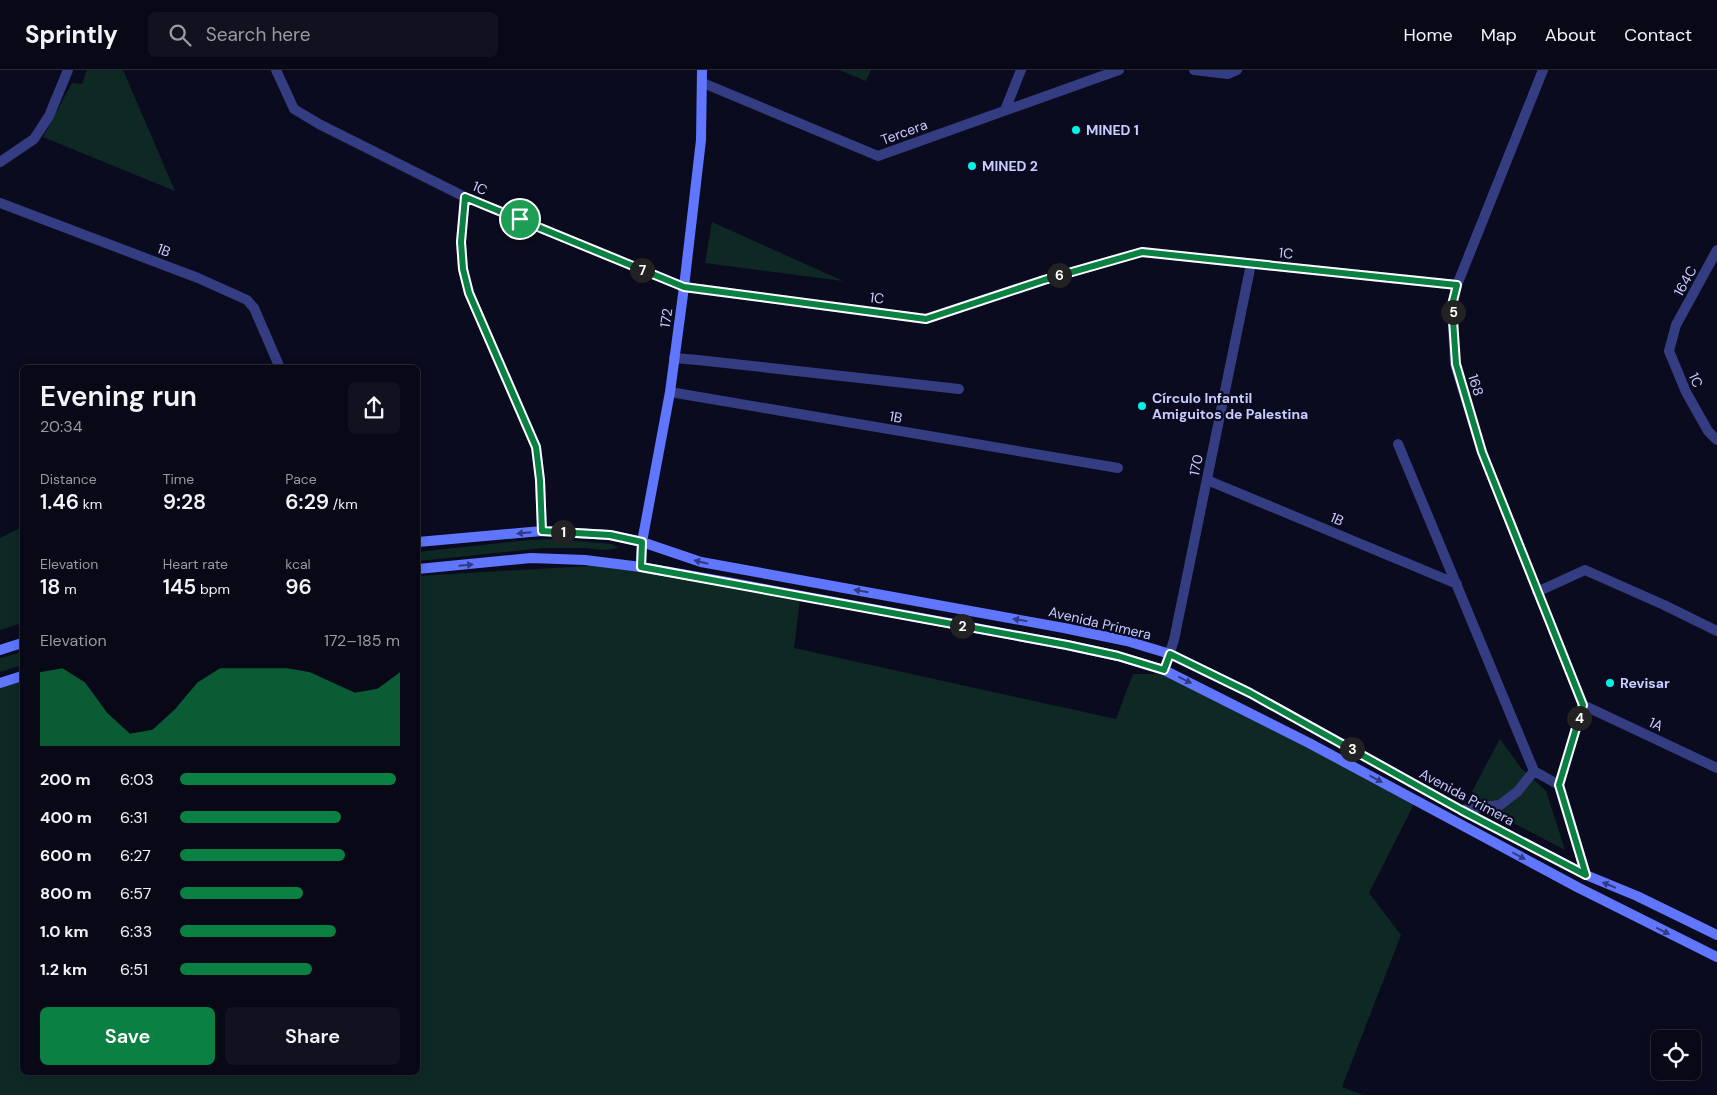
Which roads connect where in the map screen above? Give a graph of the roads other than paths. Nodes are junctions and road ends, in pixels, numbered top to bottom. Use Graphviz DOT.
graph roads {
  1 [pos="68,70"];
  2 [pos="276,70"];
  3 [pos="702,70"];
  4 [pos="1020,70"];
  5 [pos="1118,70"];
  6 [pos="1194,70"];
  7 [pos="1238,70"];
  8 [pos="1543,70"];
  9 [pos="703,83"];
  10 [pos="1005,110"];
  11 [pos="0,162"];
  12 [pos="465,197"];
  13 [pos="0,203"];
  14 [pos="1717,250"];
  15 [pos="1251,264"];
  16 [pos="1457,285"];
  17 [pos="684,287"];
  18 [pos="1676,325"];
  19 [pos="674,358"];
  20 [pos="279,365"];
  21 [pos="959,389"];
  22 [pos="670,392"];
  23 [pos="1717,440"];
  24 [pos="1398,444"];
  25 [pos="1118,468"];
  26 [pos="1207,480"];
  27 [pos="542,531"];
  28 [pos="420,542"];
  29 [pos="642,542"];
  30 [pos="641,567"];
  31 [pos="420,569"];
  32 [pos="1457,584"];
  33 [pos="1537,592"];
  34 [pos="1717,631"];
  35 [pos="20,644"];
  36 [pos="0,650"];
  37 [pos="1170,654"];
  38 [pos="1164,670"];
  39 [pos="20,677"];
  40 [pos="0,683"];
  41 [pos="1583,705"];
  42 [pos="1717,768"];
  43 [pos="1534,770"];
  44 [pos="1559,785"];
  45 [pos="1461,810"];
  46 [pos="1586,875"];
  47 [pos="1717,935"];
  48 [pos="1717,957"];
  1 -- 11 [label="street"];
  2 -- 12 [label="street, 1C"];
  3 -- 9 [label="street, 172"];
  4 -- 10 [label="street"];
  5 -- 10 [label="street, Tercera"];
  6 -- 7 [label="street"];
  8 -- 16 [label="street, 168"];
  9 -- 10 [label="street, Tercera"];
  9 -- 17 [label="street, 172"];
  12 -- 17 [label="street, 1C"];
  12 -- 27 [label="street"];
  13 -- 20 [label="street, 1B"];
  14 -- 18 [label="street, 164C"];
  15 -- 16 [label="street, 1C"];
  15 -- 17 [label="street, 1C"];
  15 -- 26 [label="street, 170"];
  16 -- 33 [label="street, 168"];
  17 -- 19 [label="street, 172"];
  18 -- 23 [label="street, 1C"];
  19 -- 21 [label="street"];
  19 -- 22 [label="street, 172"];
  22 -- 25 [label="street, 1B"];
  22 -- 29 [label="street, 172"];
  24 -- 32 [label="street"];
  26 -- 32 [label="street, 1B"];
  26 -- 37 [label="street, 170"];
  27 -- 28 [label="street, Avenida Primera, one-way"];
  27 -- 29 [label="street, Avenida Primera"];
  29 -- 30 [label="street, 172"];
  37 -- 29 [label="street, Avenida Primera, one-way"];
  31 -- 30 [label="street, Avenida Primera, one-way"];
  30 -- 38 [label="street, Avenida Primera"];
  32 -- 43 [label="street"];
  33 -- 34 [label="street"];
  33 -- 41 [label="street, 168"];
  35 -- 36 [label="street"];
  37 -- 38 [label="street, 170"];
  37 -- 45 [label="street, Avenida Primera"];
  38 -- 48 [label="street, Avenida Primera, one-way"];
  39 -- 40 [label="street"];
  41 -- 42 [label="street, 1A"];
  41 -- 44 [label="street"];
  43 -- 44 [label="street"];
  43 -- 45 [label="street"];
  44 -- 46 [label="street"];
  45 -- 46 [label="street, Avenida Primera"];
  47 -- 46 [label="street, Avenida Primera, one-way"];
}
